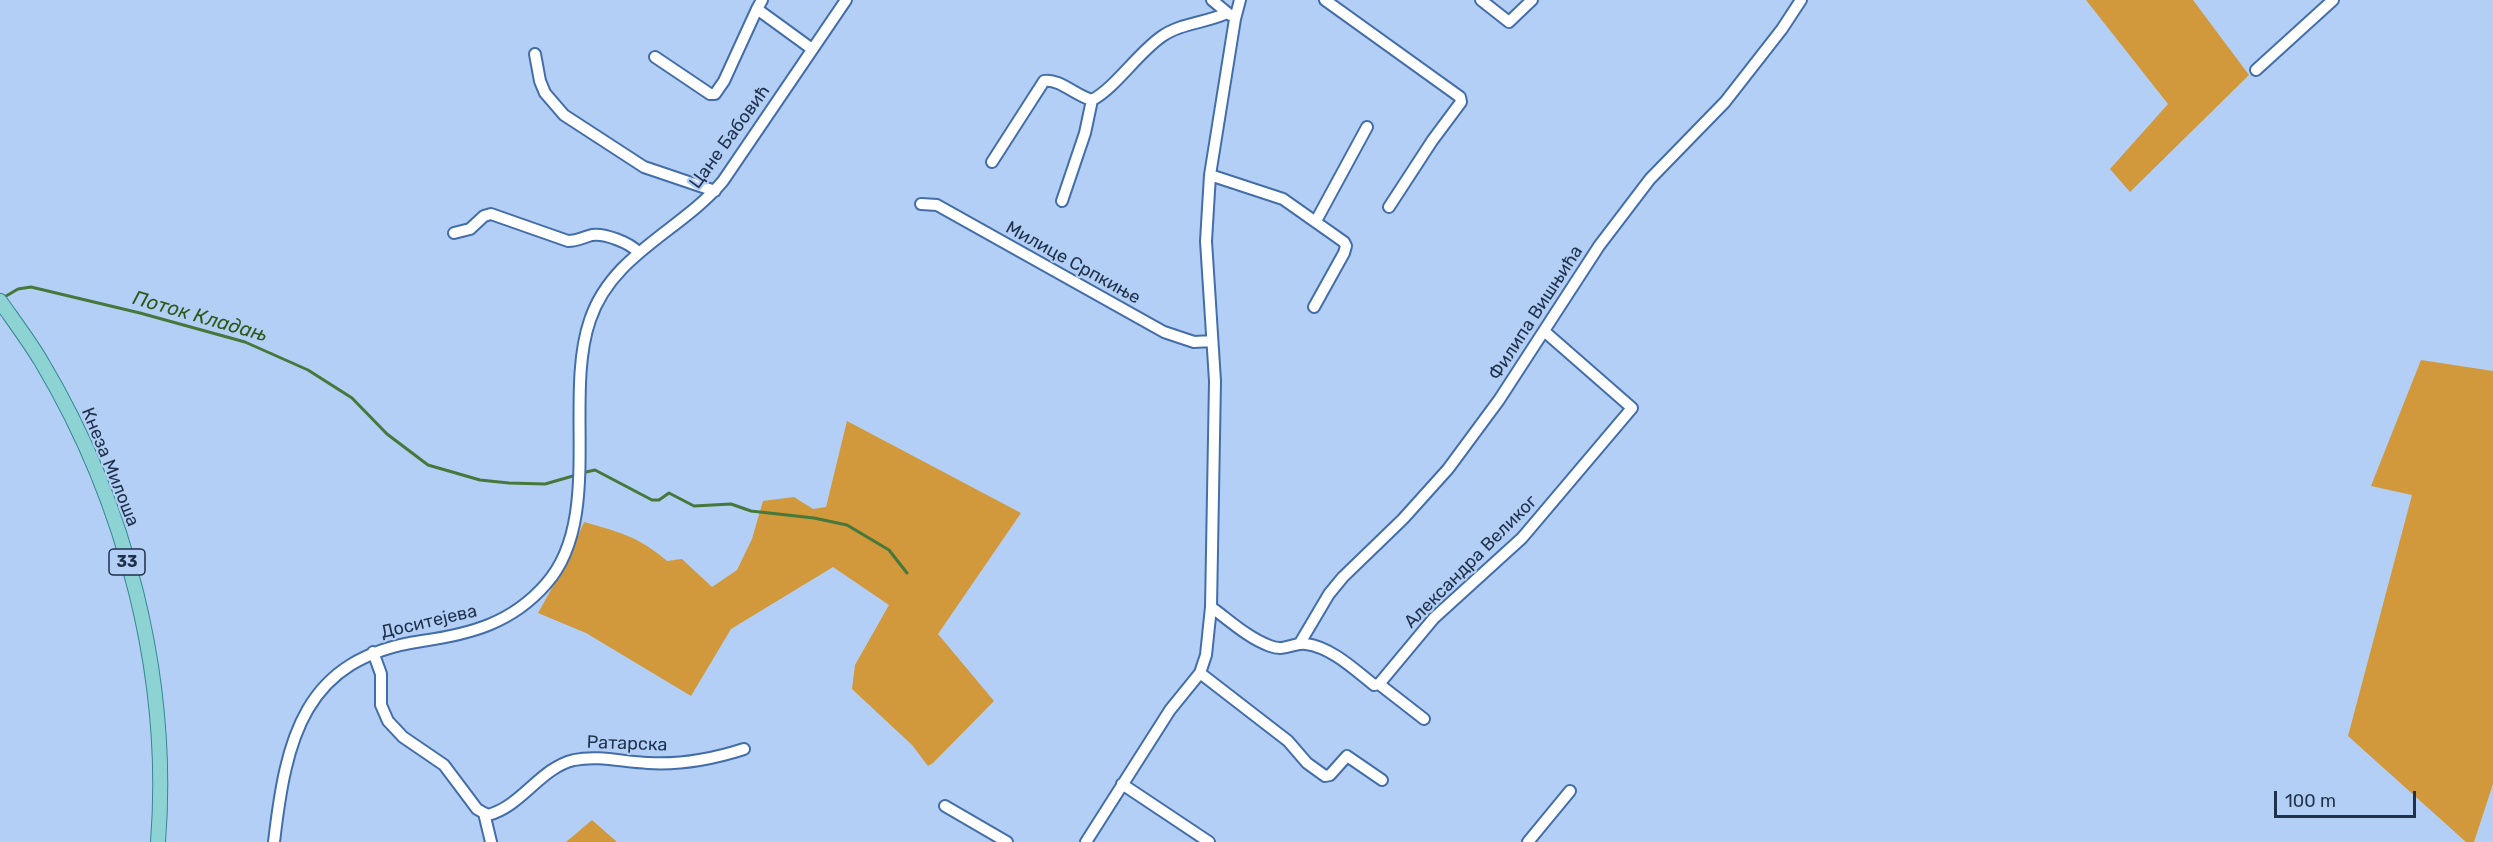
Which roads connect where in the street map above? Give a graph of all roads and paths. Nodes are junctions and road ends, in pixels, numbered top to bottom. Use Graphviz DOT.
graph roads {
  1 [pos="846,0"];
  2 [pos="1212,0"];
  3 [pos="1240,0"];
  4 [pos="1325,0"];
  5 [pos="1481,0"];
  6 [pos="1532,0"];
  7 [pos="1801,0"];
  8 [pos="2333,0"];
  9 [pos="760,4"];
  10 [pos="1231,16"];
  11 [pos="812,50"];
  12 [pos="535,54"];
  13 [pos="655,57"];
  14 [pos="2256,70"];
  15 [pos="1092,100"];
  16 [pos="1367,127"];
  17 [pos="992,162"];
  18 [pos="1210,174"];
  19 [pos="715,191"];
  20 [pos="1062,201"];
  21 [pos="921,204"];
  22 [pos="1389,207"];
  23 [pos="1316,221"];
  24 [pos="454,233"];
  25 [pos="638,252"];
  26 [pos="3,305"];
  27 [pos="1314,307"];
  28 [pos="1544,331"];
  29 [pos="1212,341"];
  30 [pos="579,479"];
  31 [pos="1211,607"];
  32 [pos="1300,643"];
  33 [pos="373,652"];
  34 [pos="1200,674"];
  35 [pos="1379,684"];
  36 [pos="1424,719"];
  37 [pos="744,749"];
  38 [pos="1382,780"];
  39 [pos="1122,784"];
  40 [pos="1570,791"];
  41 [pos="945,806"];
  42 [pos="484,813"];
  43 [pos="158,842"];
  44 [pos="274,842"];
  45 [pos="491,842"];
  46 [pos="1007,842"];
  47 [pos="1086,842"];
  48 [pos="1209,842"];
  49 [pos="1528,842"];
  1 -- 11 [label="street, Цане Бабовић"];
  2 -- 10 [label="street"];
  3 -- 10 [label="street"];
  4 -- 22 [label="street"];
  5 -- 6 [label="street"];
  7 -- 28 [label="street, Филипа Вишњића"];
  8 -- 14 [label="street"];
  9 -- 11 [label="street"];
  9 -- 13 [label="street"];
  10 -- 15 [label="street"];
  10 -- 18 [label="street"];
  11 -- 19 [label="street, Цане Бабовић"];
  12 -- 19 [label="street"];
  15 -- 17 [label="street"];
  15 -- 20 [label="street"];
  16 -- 23 [label="street"];
  18 -- 23 [label="street"];
  18 -- 29 [label="street"];
  19 -- 25 [label="street, Цане Бабовић"];
  21 -- 29 [label="street, Милице Српкиње"];
  23 -- 27 [label="street"];
  24 -- 25 [label="street"];
  25 -- 30 [label="street, Цане Бабовић"];
  26 -- 43 [label="main road, Кнеза Милоша / 33"];
  28 -- 32 [label="street, Филипа Вишњића"];
  28 -- 35 [label="street, Александра Великог"];
  29 -- 31 [label="street"];
  30 -- 33 [label="street, Доситејева"];
  31 -- 32 [label="street"];
  31 -- 34 [label="street"];
  32 -- 35 [label="street"];
  33 -- 42 [label="street, Доситејева"];
  33 -- 44 [label="street, Доситејева"];
  34 -- 38 [label="street"];
  34 -- 39 [label="street"];
  35 -- 36 [label="street"];
  37 -- 42 [label="street, Ратарска"];
  39 -- 47 [label="street"];
  39 -- 48 [label="street"];
  40 -- 49 [label="street"];
  41 -- 46 [label="street"];
  42 -- 45 [label="street"];
}
